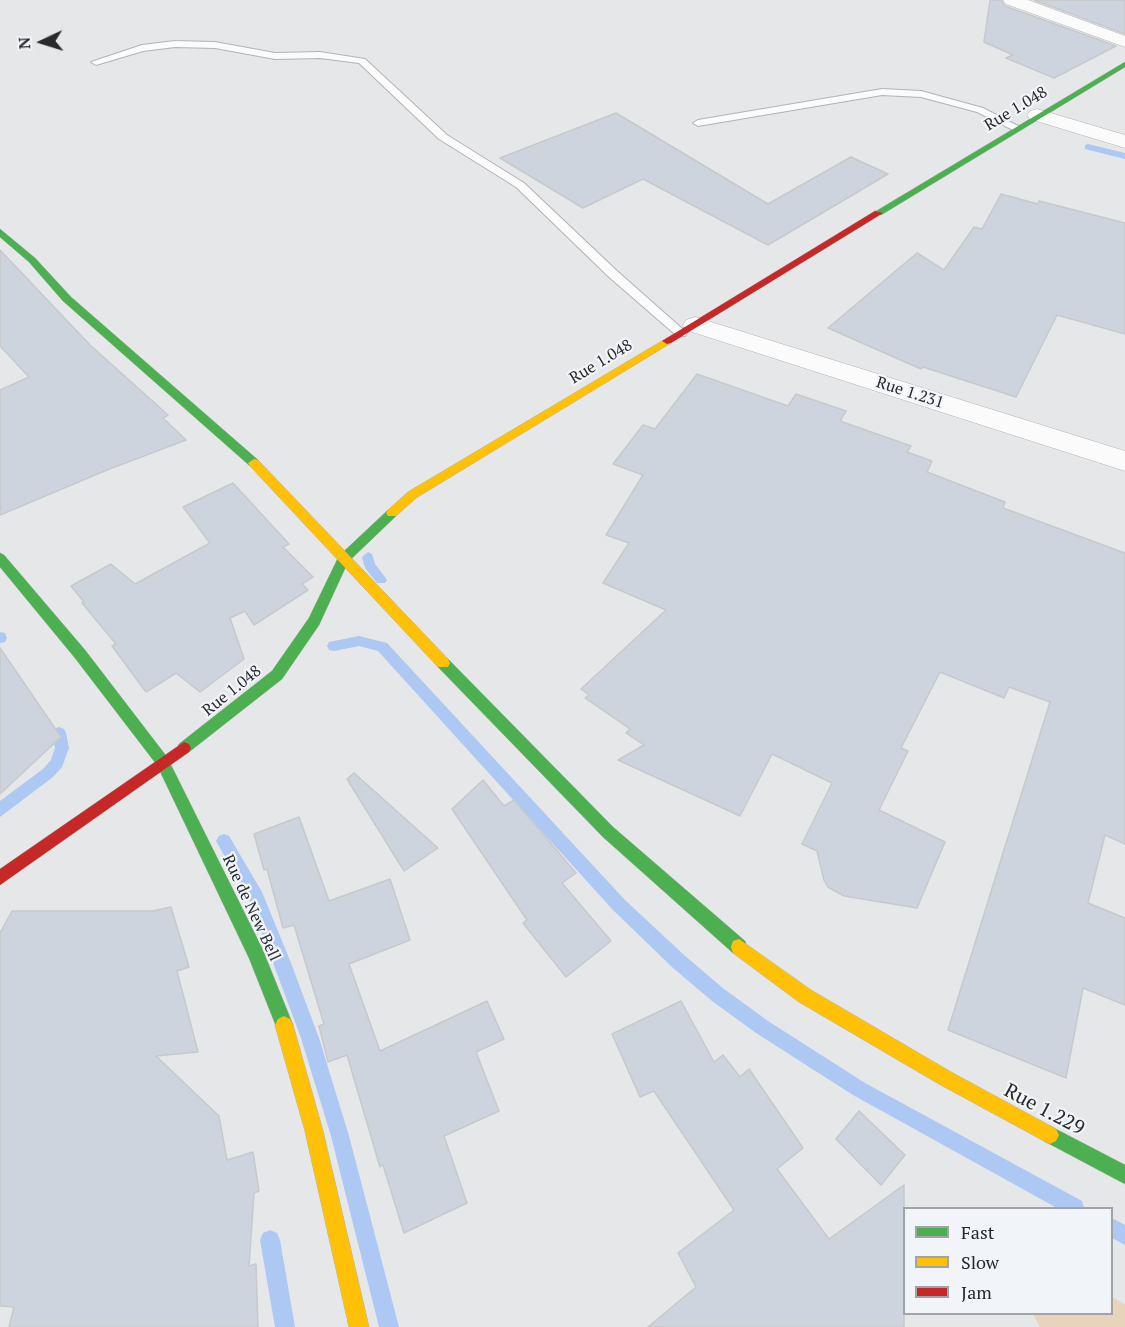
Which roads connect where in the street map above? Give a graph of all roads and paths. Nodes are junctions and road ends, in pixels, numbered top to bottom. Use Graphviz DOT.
graph roads {
  1 [pos="1012,0"];
  2 [pos="1125,42"];
  3 [pos="96,62"];
  4 [pos="1125,64"];
  5 [pos="1037,115"];
  6 [pos="698,123"];
  7 [pos="1017,128"];
  8 [pos="1125,142"];
  9 [pos="0,232"];
  10 [pos="688,329"];
  11 [pos="1125,461"];
  12 [pos="0,558"];
  13 [pos="343,559"];
  14 [pos="162,761"];
  15 [pos="0,879"];
  16 [pos="1125,1175"];
  17 [pos="359,1327"];
  1 -- 2 [label="street"];
  3 -- 10 [label="lane"];
  4 -- 5 [label="street, Rue 1.048"];
  5 -- 7 [label="street, Rue 1.048"];
  5 -- 8 [label="street"];
  6 -- 7 [label="lane"];
  7 -- 10 [label="street, Rue 1.048"];
  9 -- 13 [label="street, Rue 1.229"];
  10 -- 11 [label="street, Rue 1.231"];
  10 -- 13 [label="street, Rue 1.048"];
  12 -- 14 [label="street, Rue de New Bell"];
  13 -- 14 [label="street, Rue 1.048"];
  13 -- 16 [label="street, Rue 1.229"];
  14 -- 15 [label="street, Rue 1.048"];
  14 -- 17 [label="street, Rue de New Bell"];
}
